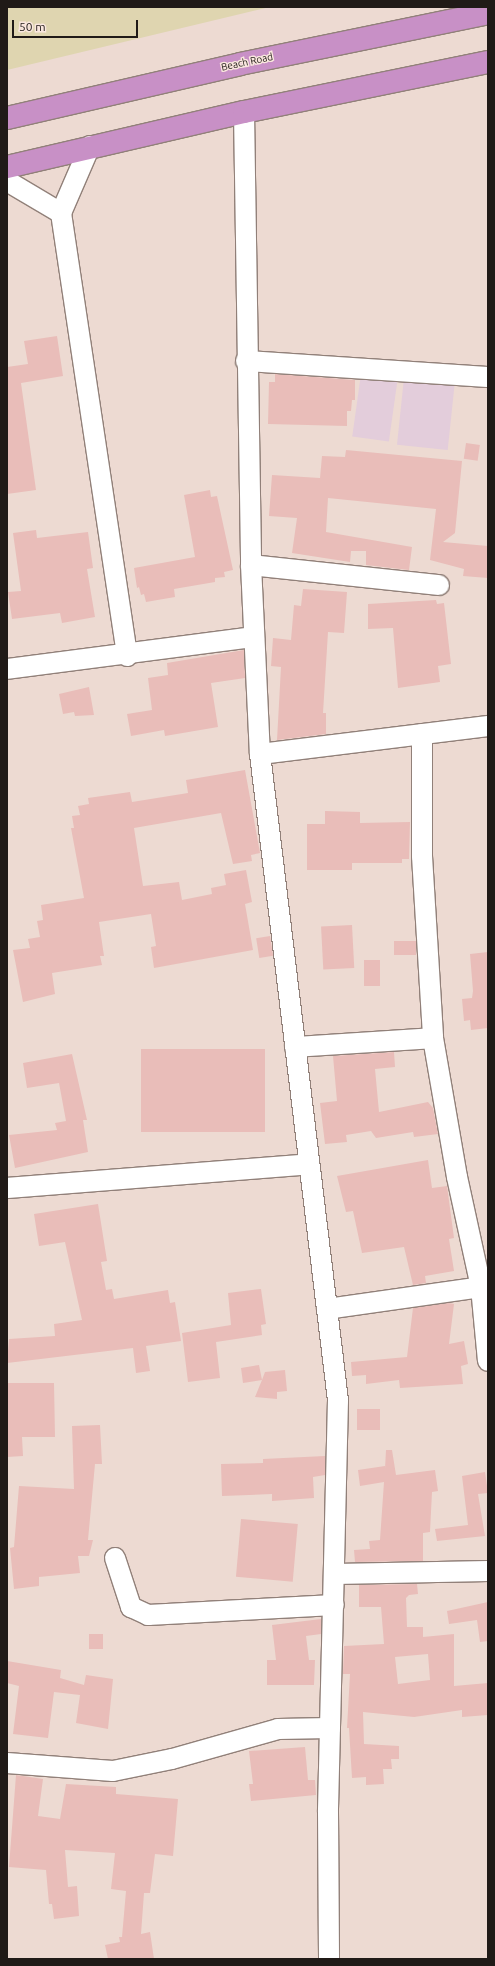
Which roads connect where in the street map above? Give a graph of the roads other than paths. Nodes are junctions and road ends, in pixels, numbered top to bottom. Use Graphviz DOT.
graph roads {
  1 [pos="488,13"];
  2 [pos="488,62"];
  3 [pos="244,112"];
  4 [pos="7,118"];
  5 [pos="90,146"];
  6 [pos="7,167"];
  7 [pos="7,182"];
  8 [pos="61,213"];
  9 [pos="246,361"];
  10 [pos="488,377"];
  11 [pos="251,565"];
  12 [pos="439,585"];
  13 [pos="254,637"];
  14 [pos="127,656"];
  15 [pos="7,669"];
  16 [pos="488,726"];
  17 [pos="422,734"];
  18 [pos="260,754"];
  19 [pos="433,1038"];
  20 [pos="295,1047"];
  21 [pos="309,1164"];
  22 [pos="7,1188"];
  23 [pos="481,1287"];
  24 [pos="327,1309"];
  25 [pos="488,1361"];
  26 [pos="115,1558"];
  27 [pos="488,1571"];
  28 [pos="335,1574"];
  29 [pos="334,1605"];
  30 [pos="330,1728"];
  31 [pos="7,1763"];
  32 [pos="329,1959"];
  1 -- 4 [label="highway, Beach Road"];
  2 -- 3 [label="highway"];
  3 -- 5 [label="highway"];
  3 -- 9 [label="street"];
  5 -- 6 [label="highway"];
  5 -- 8 [label="street"];
  7 -- 8 [label="street"];
  8 -- 14 [label="street"];
  9 -- 10 [label="street"];
  9 -- 11 [label="street"];
  11 -- 12 [label="street"];
  11 -- 13 [label="street"];
  13 -- 14 [label="street"];
  13 -- 18 [label="street"];
  14 -- 15 [label="street"];
  16 -- 17 [label="street"];
  17 -- 18 [label="street"];
  17 -- 19 [label="street"];
  18 -- 20 [label="street"];
  19 -- 20 [label="street"];
  19 -- 23 [label="street"];
  20 -- 21 [label="street"];
  21 -- 22 [label="street"];
  21 -- 24 [label="street"];
  23 -- 24 [label="street"];
  23 -- 25 [label="street"];
  24 -- 28 [label="street"];
  26 -- 29 [label="street"];
  27 -- 28 [label="street"];
  28 -- 29 [label="street"];
  29 -- 30 [label="street"];
  30 -- 31 [label="street"];
  30 -- 32 [label="street"];
}
